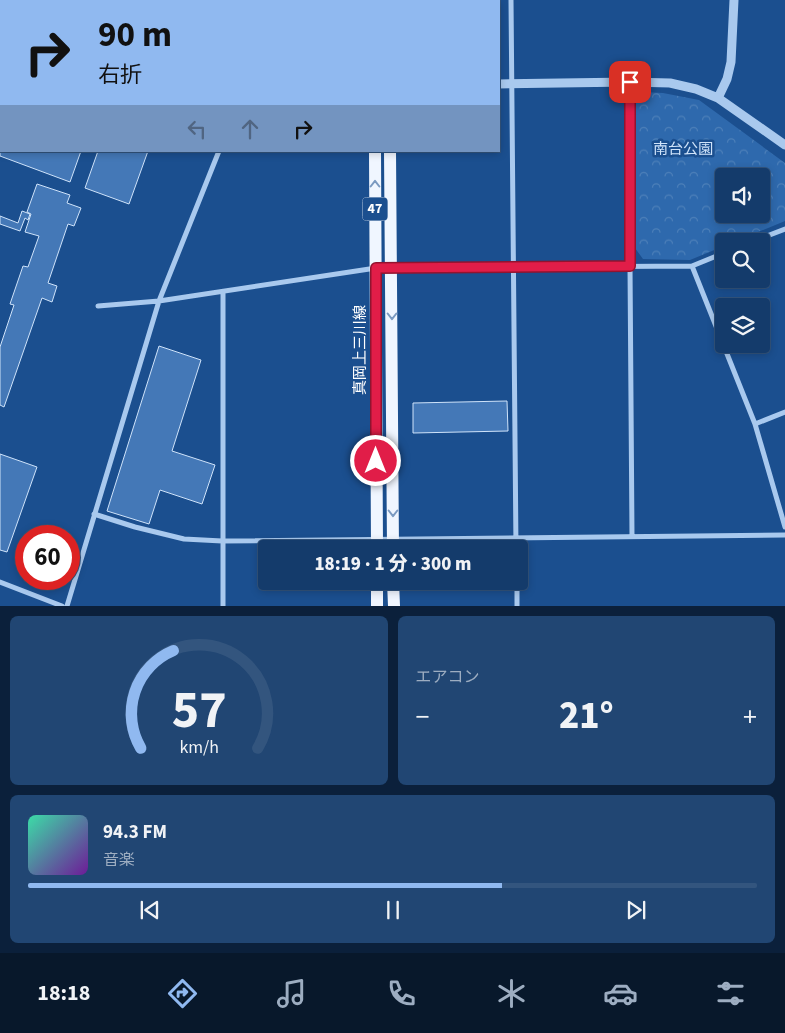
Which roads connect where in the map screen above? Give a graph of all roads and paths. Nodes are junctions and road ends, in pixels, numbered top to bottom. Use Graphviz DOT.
graph roads {
  1 [pos="511,0"];
  2 [pos="734,0"];
  3 [pos="630,82"];
  4 [pos="500,84"];
  5 [pos="512,84"];
  6 [pos="718,98"];
  7 [pos="785,145"];
  8 [pos="219,152"];
  9 [pos="374,152"];
  10 [pos="390,152"];
  11 [pos="785,229"];
  12 [pos="770,235"];
  13 [pos="715,257"];
  14 [pos="630,266"];
  15 [pos="692,266"];
  16 [pos="391,267"];
  17 [pos="514,267"];
  18 [pos="376,268"];
  19 [pos="223,292"];
  20 [pos="158,301"];
  21 [pos="98,306"];
  22 [pos="785,412"];
  23 [pos="755,424"];
  24 [pos="94,514"];
  25 [pos="785,527"];
  26 [pos="785,534"];
  27 [pos="632,536"];
  28 [pos="516,538"];
  29 [pos="377,540"];
  30 [pos="393,540"];
  31 [pos="475,540"];
  32 [pos="222,541"];
  33 [pos="258,542"];
  34 [pos="1,584"];
  35 [pos="377,590"];
  36 [pos="394,590"];
  37 [pos="517,590"];
  38 [pos="62,606"];
  39 [pos="67,606"];
  40 [pos="223,606"];
  41 [pos="377,606"];
  42 [pos="394,606"];
  43 [pos="517,606"];
  1 -- 5 [label="street"];
  2 -- 6 [label="street"];
  3 -- 5 [label="street"];
  3 -- 6 [label="street"];
  3 -- 14 [label="street"];
  4 -- 5 [label="street"];
  5 -- 17 [label="street"];
  6 -- 7 [label="street"];
  8 -- 20 [label="street"];
  18 -- 9 [label="main road, 真岡上三川線 / 47, one-way"];
  10 -- 16 [label="main road, 真岡上三川線 / 47"];
  11 -- 12 [label="street"];
  13 -- 15 [label="street"];
  14 -- 15 [label="street"];
  14 -- 17 [label="street"];
  14 -- 27 [label="street"];
  15 -- 23 [label="street"];
  16 -- 17 [label="street"];
  16 -- 18 [label="street"];
  16 -- 30 [label="main road, 真岡上三川線 / 47, one-way"];
  17 -- 28 [label="street"];
  18 -- 19 [label="street"];
  18 -- 29 [label="main road, 真岡上三川線 / 47"];
  19 -- 20 [label="street"];
  19 -- 32 [label="street"];
  20 -- 21 [label="street"];
  20 -- 24 [label="street"];
  22 -- 23 [label="street"];
  23 -- 25 [label="street"];
  24 -- 32 [label="street"];
  24 -- 39 [label="street"];
  26 -- 27 [label="street"];
  27 -- 28 [label="street"];
  28 -- 31 [label="street"];
  32 -- 33 [label="street"];
  32 -- 40 [label="street"];
  34 -- 38 [label="street"];
  35 -- 41 [label="main road"];
  36 -- 42 [label="main road"];
  37 -- 43 [label="street"];
}
